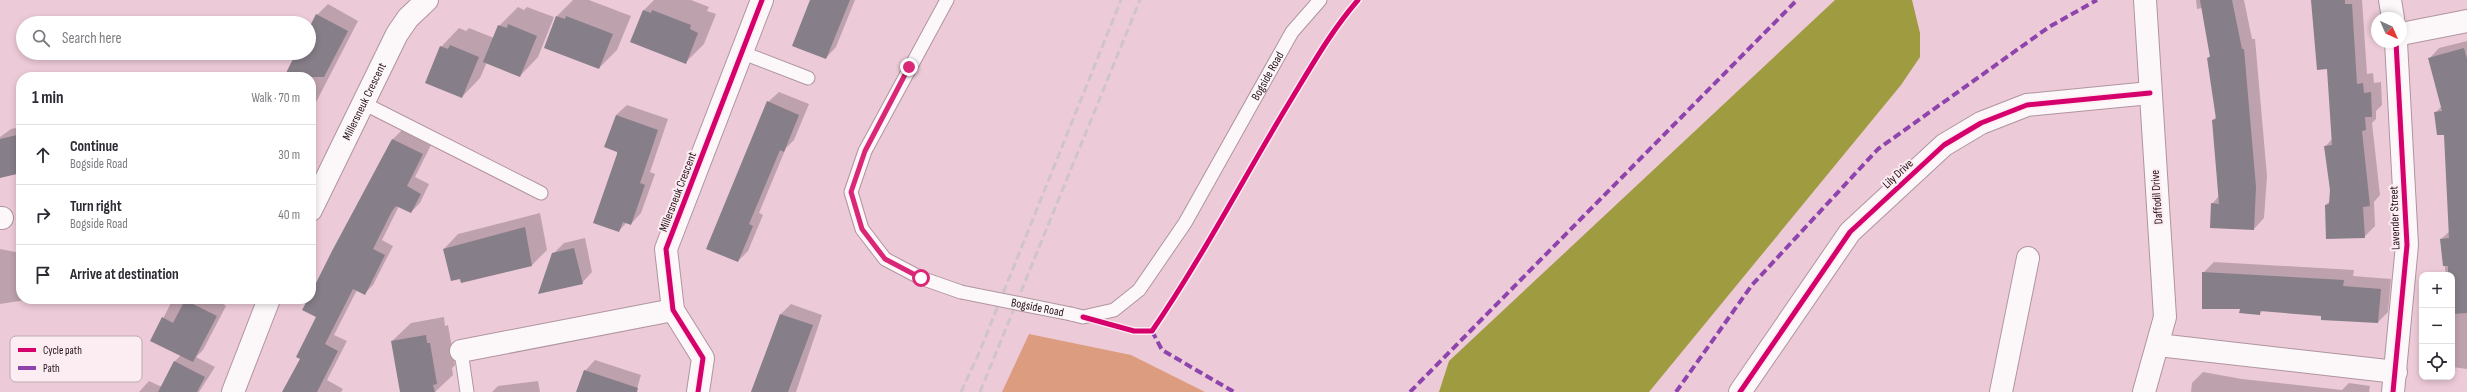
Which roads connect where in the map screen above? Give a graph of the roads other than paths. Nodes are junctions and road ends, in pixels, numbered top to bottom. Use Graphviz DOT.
graph roads {
  1 [pos="427,0"];
  2 [pos="762,0"];
  3 [pos="947,0"];
  4 [pos="1320,0"];
  5 [pos="2145,0"];
  6 [pos="2390,0"];
  7 [pos="2392,12"];
  8 [pos="2467,21"];
  9 [pos="2407,33"];
  10 [pos="2396,48"];
  11 [pos="743,54"];
  12 [pos="808,78"];
  13 [pos="2150,93"];
  14 [pos="363,103"];
  15 [pos="540,193"];
  16 [pos="316,200"];
  17 [pos="2028,258"];
  18 [pos="267,304"];
  19 [pos="673,310"];
  20 [pos="2158,345"];
  21 [pos="461,351"];
  22 [pos="2394,382"];
  23 [pos="233,392"];
  24 [pos="467,392"];
  25 [pos="698,392"];
  26 [pos="1740,392"];
  27 [pos="2001,392"];
  28 [pos="2144,392"];
  1 -- 14 [label="street, Millersneuk Crescent"];
  2 -- 11 [label="street, Millersneuk Crescent"];
  3 -- 4 [label="lane, Bogside Road, bridge"];
  5 -- 13 [label="street, Daffodil Drive"];
  6 -- 7 [label="street"];
  8 -- 9 [label="street"];
  10 -- 22 [label="street, Lavender Street"];
  11 -- 12 [label="lane"];
  11 -- 19 [label="street, Millersneuk Crescent"];
  13 -- 20 [label="street, Daffodil Drive"];
  13 -- 26 [label="street, Lily Drive"];
  14 -- 15 [label="lane"];
  14 -- 16 [label="street, Millersneuk Crescent"];
  17 -- 27 [label="street"];
  18 -- 23 [label="street"];
  19 -- 21 [label="street"];
  19 -- 25 [label="street, Millersneuk Crescent"];
  20 -- 22 [label="street"];
  20 -- 28 [label="street, Daffodil Drive"];
  21 -- 24 [label="lane"];
}
